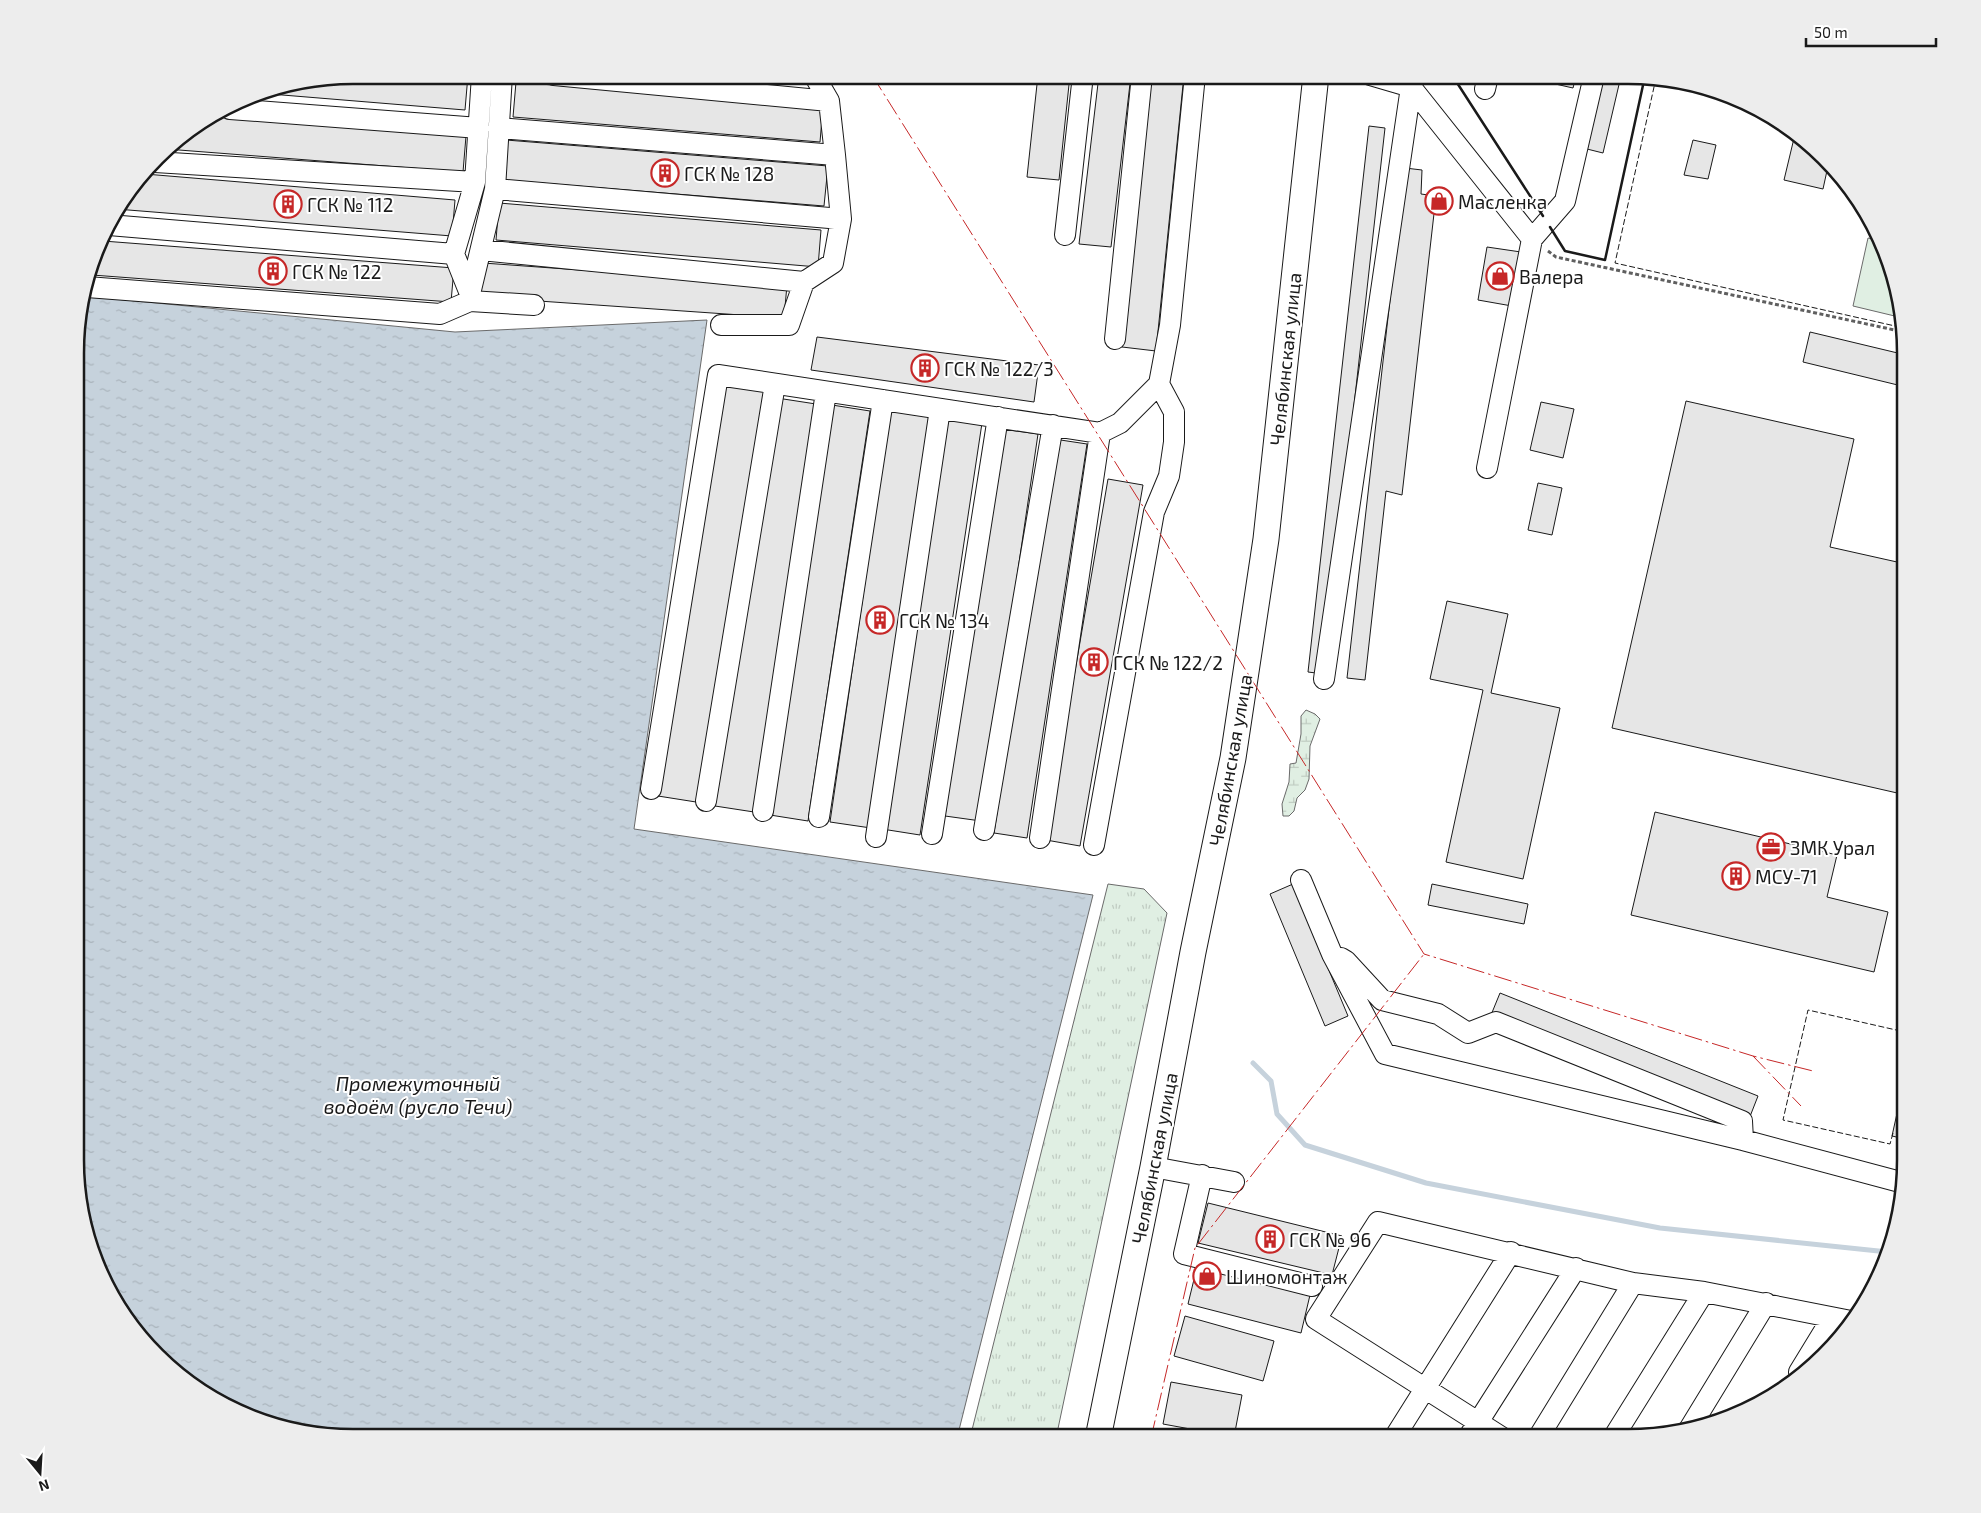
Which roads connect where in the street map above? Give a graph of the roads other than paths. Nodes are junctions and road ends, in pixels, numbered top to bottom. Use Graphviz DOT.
graph roads {
  1 [pos="481,84"];
  2 [pos="501,84"];
  3 [pos="653,84"];
  4 [pos="819,84"];
  5 [pos="1082,84"];
  6 [pos="1141,84"];
  7 [pos="1194,84"];
  8 [pos="1315,84"];
  9 [pos="1413,84"];
  10 [pos="1415,84"];
  11 [pos="1592,84"];
  12 [pos="829,100"];
  13 [pos="239,110"];
  14 [pos="479,128"];
  15 [pos="499,128"];
  16 [pos="835,155"];
  17 [pos="163,163"];
  18 [pos="475,182"];
  19 [pos="495,188"];
  20 [pos="840,220"];
  21 [pos="117,225"];
  22 [pos="1065,235"];
  23 [pos="1532,239"];
  24 [pos="481,250"];
  25 [pos="454,254"];
  26 [pos="804,282"];
  27 [pos="92,287"];
  28 [pos="470,298"];
  29 [pos="534,305"];
  30 [pos="721,325"];
  31 [pos="1115,339"];
  32 [pos="775,384"];
  33 [pos="1159,384"];
  34 [pos="826,392"];
  35 [pos="883,400"];
  36 [pos="940,409"];
  37 [pos="998,417"];
  38 [pos="1053,426"];
  39 [pos="1100,433"];
  40 [pos="1487,468"];
  41 [pos="1324,679"];
  42 [pos="651,789"];
  43 [pos="706,801"];
  44 [pos="763,812"];
  45 [pos="819,817"];
  46 [pos="984,830"];
  47 [pos="932,834"];
  48 [pos="876,837"];
  49 [pos="1040,838"];
  50 [pos="1094,845"];
  51 [pos="1300,880"];
  52 [pos="1332,954"];
  53 [pos="1743,1140"];
  54 [pos="1153,1167"];
  55 [pos="1202,1176"];
  56 [pos="1897,1181"];
  57 [pos="1234,1182"];
  58 [pos="1511,1252"];
  59 [pos="1576,1268"];
  60 [pos="1633,1283"];
  61 [pos="1312,1286"];
  62 [pos="1704,1292"];
  63 [pos="1766,1304"];
  64 [pos="1842,1320"];
  65 [pos="1813,1355"];
  66 [pos="1425,1388"];
  67 [pos="1694,1421"];
  68 [pos="1100,1429"];
  69 [pos="1400,1429"];
  70 [pos="1472,1429"];
  71 [pos="1474,1429"];
  72 [pos="1544,1429"];
  73 [pos="1620,1429"];
  1 -- 14 [label="lane"];
  2 -- 15 [label="lane"];
  3 -- 12 [label="lane"];
  4 -- 12 [label="lane"];
  5 -- 22 [label="lane"];
  6 -- 31 [label="lane"];
  7 -- 33 [label="lane"];
  8 -- 54 [label="main road, Челябинская улица"];
  9 -- 41 [label="lane"];
  10 -- 23 [label="lane"];
  11 -- 23 [label="lane"];
  12 -- 16 [label="lane"];
  13 -- 14 [label="lane"];
  14 -- 18 [label="lane"];
  15 -- 16 [label="lane"];
  15 -- 19 [label="lane"];
  16 -- 20 [label="lane"];
  17 -- 18 [label="lane"];
  18 -- 25 [label="lane"];
  19 -- 20 [label="lane"];
  19 -- 24 [label="lane"];
  20 -- 26 [label="lane"];
  21 -- 25 [label="lane"];
  23 -- 40 [label="lane"];
  24 -- 26 [label="lane"];
  24 -- 28 [label="lane"];
  25 -- 28 [label="lane"];
  26 -- 30 [label="lane"];
  27 -- 28 [label="lane"];
  28 -- 29 [label="lane"];
  32 -- 34 [label="lane"];
  32 -- 42 [label="lane"];
  32 -- 43 [label="lane"];
  33 -- 39 [label="lane"];
  33 -- 50 [label="lane"];
  34 -- 35 [label="lane"];
  34 -- 44 [label="lane"];
  35 -- 36 [label="lane"];
  35 -- 45 [label="lane"];
  36 -- 37 [label="lane"];
  36 -- 48 [label="lane"];
  37 -- 38 [label="lane"];
  37 -- 47 [label="lane"];
  38 -- 39 [label="lane"];
  38 -- 46 [label="lane"];
  39 -- 49 [label="lane"];
  51 -- 52 [label="lane"];
  52 -- 53 [label="lane"];
  52 -- 53 [label="lane"];
  53 -- 56 [label="lane"];
  54 -- 55 [label="lane"];
  54 -- 68 [label="main road, Челябинская улица"];
  55 -- 57 [label="lane"];
  55 -- 61 [label="lane"];
  58 -- 59 [label="lane"];
  58 -- 66 [label="lane"];
  58 -- 66 [label="lane"];
  59 -- 60 [label="lane"];
  59 -- 71 [label="lane"];
  60 -- 62 [label="lane"];
  60 -- 72 [label="lane"];
  62 -- 63 [label="lane"];
  62 -- 73 [label="lane"];
  63 -- 64 [label="lane"];
  63 -- 67 [label="lane"];
  64 -- 65 [label="lane"];
  66 -- 69 [label="lane"];
  66 -- 70 [label="lane"];
}
